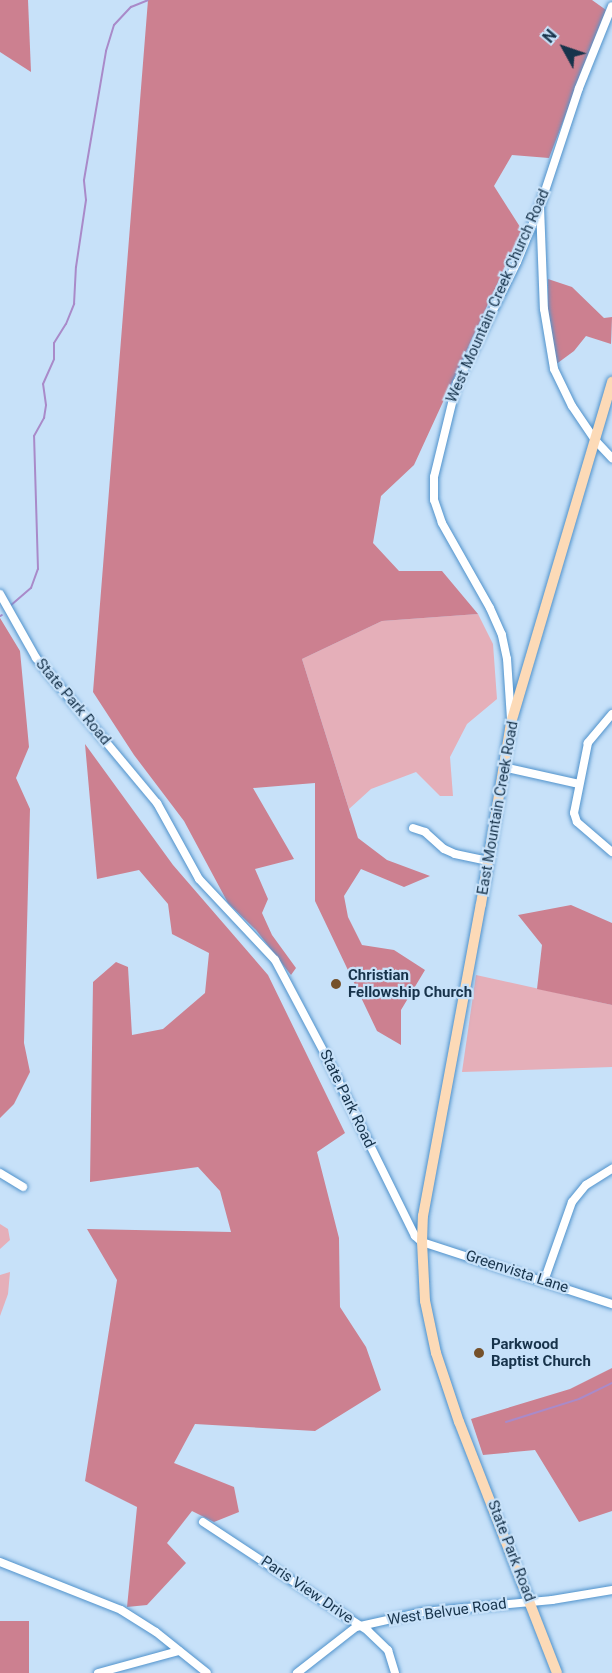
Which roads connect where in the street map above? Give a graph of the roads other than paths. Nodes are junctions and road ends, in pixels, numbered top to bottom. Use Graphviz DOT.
graph roads {
  1 [pos="612,6"];
  2 [pos="540,206"];
  3 [pos="612,382"];
  4 [pos="595,440"];
  5 [pos="612,458"];
  6 [pos="0,594"];
  7 [pos="612,714"];
  8 [pos="511,723"];
  9 [pos="503,767"];
  10 [pos="579,784"];
  11 [pos="413,828"];
  12 [pos="612,852"];
  13 [pos="489,861"];
  14 [pos="612,1170"];
  15 [pos="0,1173"];
  16 [pos="23,1187"];
  17 [pos="422,1242"];
  18 [pos="544,1281"];
  19 [pos="612,1304"];
  20 [pos="203,1522"];
  21 [pos="0,1562"];
  22 [pos="612,1590"];
  23 [pos="531,1601"];
  24 [pos="360,1626"];
  25 [pos="179,1651"];
  26 [pos="98,1673"];
  27 [pos="207,1673"];
  28 [pos="297,1673"];
  29 [pos="395,1673"];
  30 [pos="557,1673"];
  1 -- 2 [label="street, West Mountain Creek Church Road"];
  2 -- 4 [label="street"];
  2 -- 8 [label="street, West Mountain Creek Church Road"];
  3 -- 4 [label="main road, East Mountain Creek Road"];
  4 -- 5 [label="street"];
  4 -- 8 [label="main road, East Mountain Creek Road"];
  6 -- 17 [label="street, State Park Road"];
  7 -- 10 [label="street"];
  8 -- 9 [label="main road, East Mountain Creek Road"];
  9 -- 10 [label="street"];
  9 -- 13 [label="main road, East Mountain Creek Road"];
  10 -- 12 [label="street"];
  11 -- 13 [label="street"];
  13 -- 17 [label="main road, East Mountain Creek Road"];
  14 -- 18 [label="street"];
  15 -- 16 [label="street"];
  17 -- 18 [label="street, Greenvista Lane"];
  17 -- 23 [label="main road, State Park Road"];
  18 -- 19 [label="street, Greenvista Lane"];
  20 -- 24 [label="street, Paris View Drive"];
  21 -- 25 [label="street"];
  22 -- 23 [label="street, West Belvue Road"];
  23 -- 24 [label="street, West Belvue Road"];
  23 -- 30 [label="main road, State Park Road"];
  24 -- 28 [label="street, West Belvue Road"];
  24 -- 29 [label="street, Paris View Drive"];
  25 -- 26 [label="street"];
  25 -- 27 [label="street"];
}
